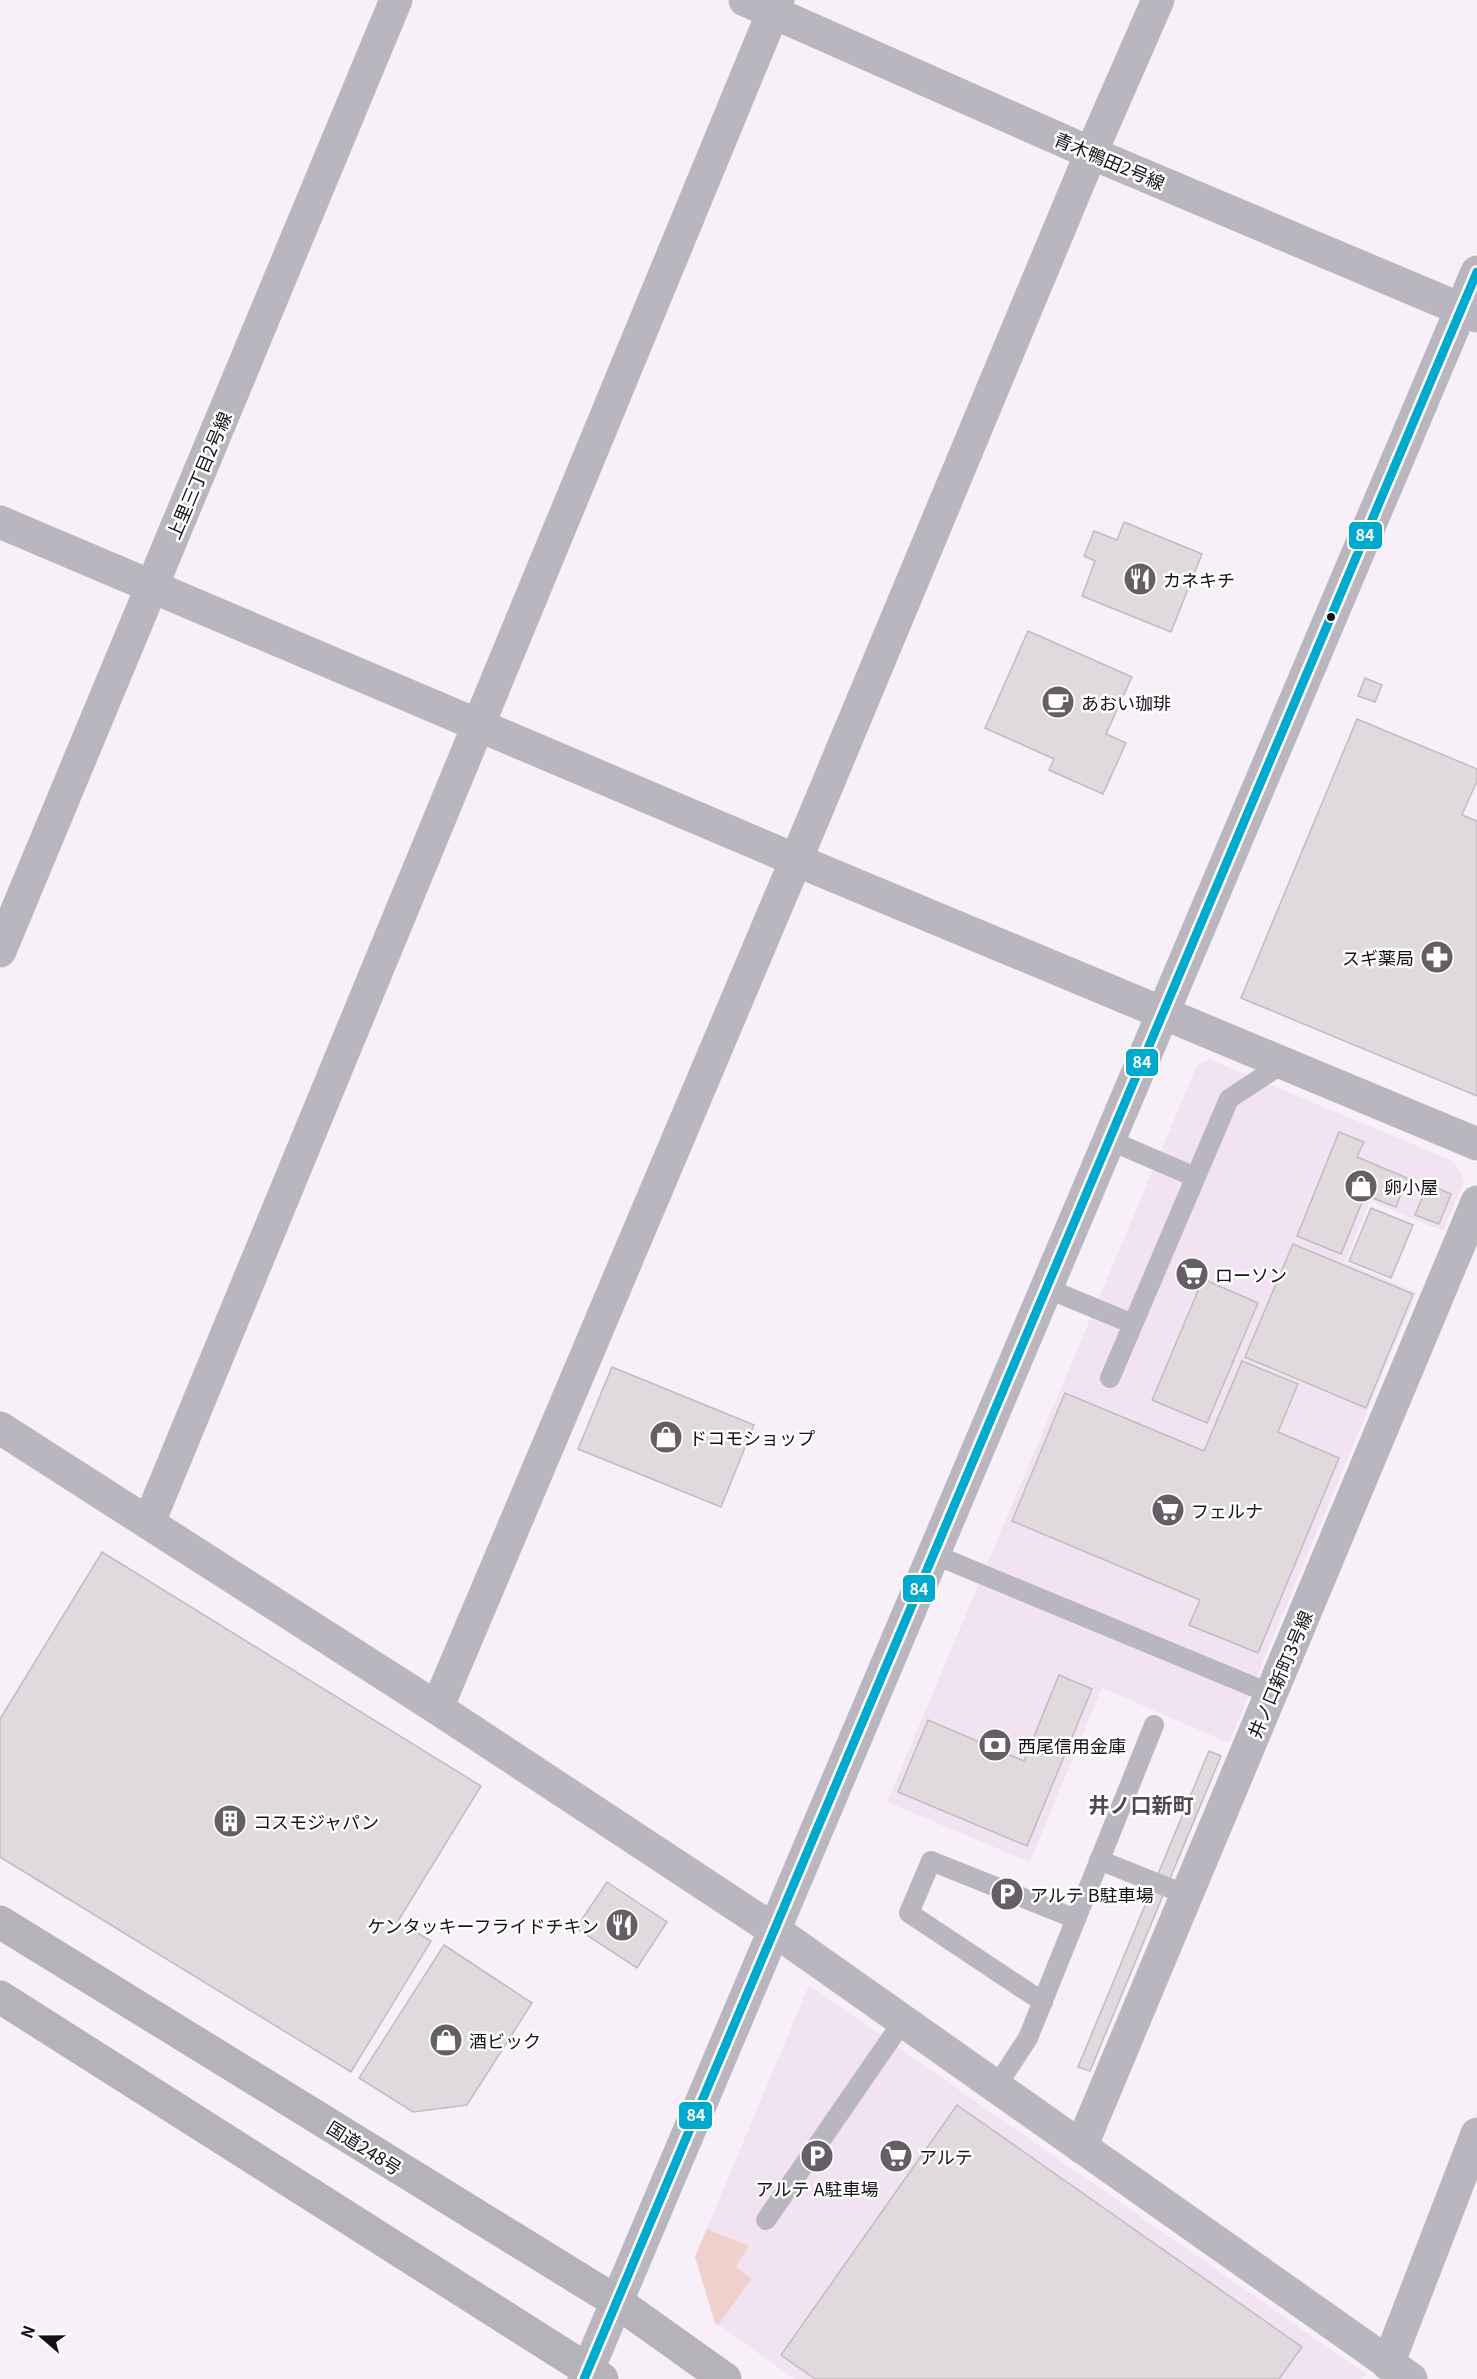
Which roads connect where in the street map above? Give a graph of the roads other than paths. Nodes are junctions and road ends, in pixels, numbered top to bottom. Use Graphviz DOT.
graph roads {
  1 [pos="396,0"];
  2 [pos="1158,0"];
  3 [pos="766,4"];
  4 [pos="1091,153"];
  5 [pos="1477,272"];
  6 [pos="1469,312"];
  7 [pos="0,522"];
  8 [pos="151,587"];
  9 [pos="477,724"];
  10 [pos="796,860"];
  11 [pos="0,951"];
  12 [pos="1164,1011"];
  13 [pos="1285,1062"];
  14 [pos="1109,1140"];
  15 [pos="1477,1144"];
  16 [pos="1195,1177"];
  17 [pos="1477,1202"];
  18 [pos="1047,1288"];
  19 [pos="1132,1324"];
  20 [pos="1110,1378"];
  21 [pos="0,1428"];
  22 [pos="148,1522"];
  23 [pos="933,1554"];
  24 [pos="1271,1694"];
  25 [pos="437,1708"];
  26 [pos="1154,1725"];
  27 [pos="1099,1860"];
  28 [pos="1187,1895"];
  29 [pos="1076,1919"];
  30 [pos="0,1922"];
  31 [pos="774,1930"];
  32 [pos="0,1997"];
  33 [pos="1043,2002"];
  34 [pos="903,2021"];
  35 [pos="996,2087"];
  36 [pos="1477,2134"];
  37 [pos="1081,2146"];
  38 [pos="766,2220"];
  39 [pos="617,2302"];
  40 [pos="1400,2371"];
  41 [pos="591,2376"];
  42 [pos="725,2379"];
  1 -- 8 [label="street, 上里三丁目2号線"];
  2 -- 4 [label="street"];
  3 -- 4 [label="street, 青木鴨田2号線"];
  3 -- 9 [label="street"];
  4 -- 6 [label="street, 青木鴨田2号線"];
  4 -- 10 [label="street"];
  5 -- 6 [label="street"];
  6 -- 12 [label="street"];
  7 -- 8 [label="street"];
  8 -- 9 [label="street"];
  8 -- 11 [label="street, 上里三丁目2号線"];
  9 -- 10 [label="street"];
  9 -- 22 [label="street"];
  10 -- 12 [label="street"];
  10 -- 25 [label="street"];
  12 -- 13 [label="street"];
  12 -- 14 [label="street"];
  13 -- 15 [label="street"];
  13 -- 16 [label="lane"];
  14 -- 16 [label="lane"];
  14 -- 18 [label="street"];
  16 -- 19 [label="lane"];
  17 -- 24 [label="street, 井ノ口新町3号線"];
  18 -- 19 [label="lane"];
  18 -- 23 [label="street"];
  19 -- 20 [label="lane"];
  21 -- 22 [label="street"];
  22 -- 25 [label="street"];
  23 -- 24 [label="lane"];
  23 -- 31 [label="street"];
  24 -- 28 [label="street, 井ノ口新町3号線"];
  25 -- 31 [label="street"];
  26 -- 27 [label="lane"];
  27 -- 28 [label="lane"];
  27 -- 29 [label="lane"];
  28 -- 37 [label="street, 井ノ口新町3号線"];
  29 -- 33 [label="lane"];
  29 -- 33 [label="lane"];
  30 -- 39 [label="highway, 国道248号"];
  31 -- 34 [label="street"];
  31 -- 39 [label="street"];
  32 -- 41 [label="highway"];
  33 -- 35 [label="lane"];
  34 -- 35 [label="street"];
  34 -- 38 [label="lane"];
  35 -- 37 [label="street"];
  36 -- 40 [label="street"];
  37 -- 40 [label="street"];
  39 -- 41 [label="street"];
  39 -- 42 [label="highway, 国道248号"];
}
